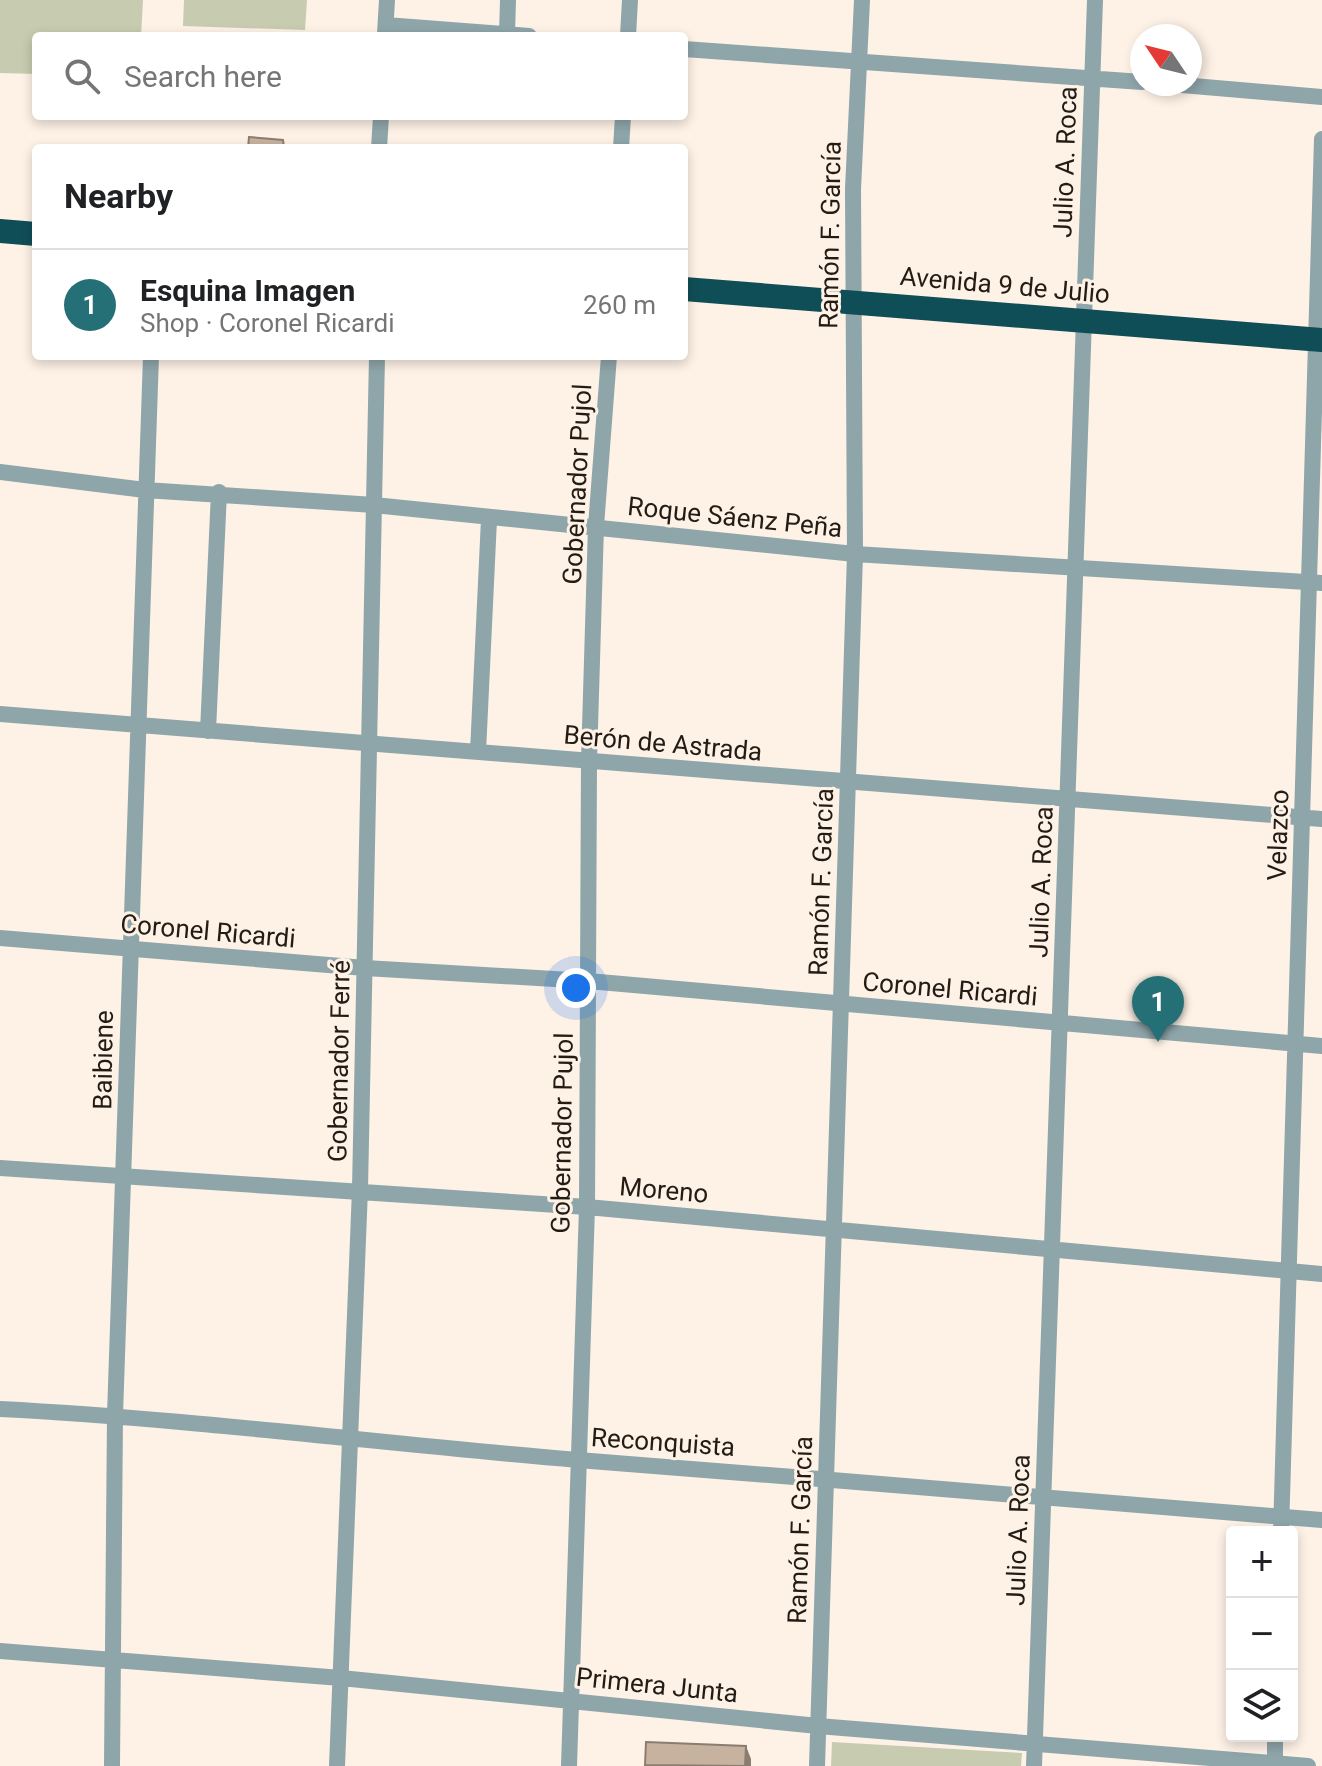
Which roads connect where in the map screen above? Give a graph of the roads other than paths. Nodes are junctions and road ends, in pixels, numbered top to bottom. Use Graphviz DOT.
graph roads {
  1 [pos="387,0"];
  2 [pos="508,0"];
  3 [pos="630,0"];
  4 [pos="862,0"];
  5 [pos="1095,0"];
  6 [pos="386,31"];
  7 [pos="426,32"];
  8 [pos="507,32"];
  9 [pos="628,32"];
  10 [pos="688,49"];
  11 [pos="859,61"];
  12 [pos="1093,77"];
  13 [pos="1130,81"];
  14 [pos="1202,87"];
  15 [pos="1322,97"];
  16 [pos="381,120"];
  17 [pos="623,120"];
  18 [pos="1322,139"];
  19 [pos="379,144"];
  20 [pos="621,144"];
  21 [pos="0,231"];
  22 [pos="32,234"];
  23 [pos="688,289"];
  24 [pos="852,301"];
  25 [pos="1083,319"];
  26 [pos="1320,340"];
  27 [pos="151,360"];
  28 [pos="377,360"];
  29 [pos="609,360"];
  30 [pos="0,472"];
  31 [pos="145,490"];
  32 [pos="219,492"];
  33 [pos="374,505"];
  34 [pos="489,519"];
  35 [pos="596,526"];
  36 [pos="855,554"];
  37 [pos="1075,568"];
  38 [pos="1315,582"];
  39 [pos="0,714"];
  40 [pos="139,725"];
  41 [pos="208,731"];
  42 [pos="368,744"];
  43 [pos="478,752"];
  44 [pos="589,761"];
  45 [pos="848,782"];
  46 [pos="1068,799"];
  47 [pos="1302,818"];
  48 [pos="1322,819"];
  49 [pos="0,938"];
  50 [pos="130,949"];
  51 [pos="365,968"];
  52 [pos="588,981"];
  53 [pos="841,1003"];
  54 [pos="1059,1023"];
  55 [pos="1295,1043"];
  56 [pos="1322,1046"];
  57 [pos="0,1168"];
  58 [pos="124,1177"];
  59 [pos="360,1189"];
  60 [pos="587,1207"];
  61 [pos="834,1230"];
  62 [pos="1052,1251"];
  63 [pos="1289,1271"];
  64 [pos="1322,1274"];
  65 [pos="0,1409"];
  66 [pos="115,1415"];
  67 [pos="351,1437"];
  68 [pos="577,1460"];
  69 [pos="826,1477"];
  70 [pos="1043,1497"];
  71 [pos="1322,1520"];
  72 [pos="1281,1524"];
  73 [pos="0,1651"];
  74 [pos="113,1660"];
  75 [pos="341,1678"];
  76 [pos="572,1699"];
  77 [pos="818,1726"];
  78 [pos="1275,1742"];
  79 [pos="1035,1745"];
  80 [pos="1275,1765"];
  81 [pos="112,1766"];
  82 [pos="337,1766"];
  83 [pos="569,1766"];
  84 [pos="817,1766"];
  85 [pos="1034,1766"];
  86 [pos="1308,1766"];
  1 -- 6 [label="street"];
  2 -- 8 [label="street"];
  3 -- 9 [label="street"];
  4 -- 11 [label="street, Ramón F. García"];
  5 -- 12 [label="street, Julio A. Roca"];
  6 -- 7 [label="street"];
  10 -- 11 [label="street"];
  11 -- 12 [label="street"];
  11 -- 24 [label="street, Ramón F. García"];
  12 -- 13 [label="street"];
  12 -- 25 [label="street, Julio A. Roca"];
  14 -- 15 [label="street"];
  16 -- 19 [label="street"];
  17 -- 20 [label="street"];
  18 -- 26 [label="street, Velazco"];
  21 -- 22 [label="highway"];
  23 -- 24 [label="highway, Avenida 9 de Julio"];
  24 -- 25 [label="highway, Avenida 9 de Julio"];
  24 -- 36 [label="street, Ramón F. García"];
  25 -- 26 [label="highway, Avenida 9 de Julio"];
  25 -- 37 [label="street, Julio A. Roca"];
  26 -- 38 [label="street, Velazco"];
  27 -- 31 [label="street, Baibiene"];
  28 -- 33 [label="street, Gobernador Ferré"];
  29 -- 35 [label="street, Gobernador Pujol"];
  30 -- 31 [label="street, Roque Sáenz Peña"];
  31 -- 32 [label="street, Roque Sáenz Peña"];
  31 -- 40 [label="street, Baibiene"];
  32 -- 33 [label="street, Roque Sáenz Peña"];
  32 -- 41 [label="street"];
  33 -- 34 [label="street, Roque Sáenz Peña"];
  33 -- 42 [label="street, Gobernador Ferré"];
  34 -- 35 [label="street, Roque Sáenz Peña"];
  34 -- 43 [label="street"];
  35 -- 36 [label="street, Roque Sáenz Peña"];
  35 -- 44 [label="street, Gobernador Pujol"];
  36 -- 37 [label="street, Roque Sáenz Peña"];
  36 -- 45 [label="street, Ramón F. García"];
  37 -- 38 [label="street, Roque Sáenz Peña"];
  37 -- 46 [label="street, Julio A. Roca"];
  38 -- 47 [label="street, Velazco"];
  39 -- 40 [label="street, Berón de Astrada"];
  40 -- 41 [label="street, Berón de Astrada"];
  40 -- 50 [label="street, Baibiene"];
  41 -- 42 [label="street, Berón de Astrada"];
  42 -- 43 [label="street, Berón de Astrada"];
  42 -- 51 [label="street, Gobernador Ferré"];
  43 -- 44 [label="street, Berón de Astrada"];
  44 -- 45 [label="street, Berón de Astrada"];
  44 -- 52 [label="street, Gobernador Pujol"];
  45 -- 46 [label="street, Berón de Astrada"];
  45 -- 53 [label="street, Ramón F. García"];
  46 -- 47 [label="street, Berón de Astrada"];
  46 -- 54 [label="street, Julio A. Roca"];
  47 -- 48 [label="street, Berón de Astrada"];
  47 -- 55 [label="street, Velazco"];
  49 -- 50 [label="street, Coronel Ricardi"];
  50 -- 51 [label="street, Coronel Ricardi"];
  50 -- 58 [label="street, Baibiene"];
  51 -- 52 [label="street, Coronel Ricardi"];
  51 -- 59 [label="street, Gobernador Ferré"];
  52 -- 53 [label="street, Coronel Ricardi"];
  52 -- 60 [label="street, Gobernador Pujol"];
  53 -- 54 [label="street, Coronel Ricardi"];
  53 -- 61 [label="street, Ramón F. García"];
  54 -- 55 [label="street, Coronel Ricardi"];
  54 -- 62 [label="street, Julio A. Roca"];
  55 -- 56 [label="street, Coronel Ricardi"];
  55 -- 63 [label="street, Velazco"];
  57 -- 58 [label="street, Moreno"];
  58 -- 59 [label="street, Moreno"];
  58 -- 66 [label="street, Baibiene"];
  59 -- 60 [label="street, Moreno"];
  59 -- 67 [label="street, Gobernador Ferré"];
  60 -- 61 [label="street, Moreno"];
  60 -- 68 [label="street, Gobernador Pujol"];
  61 -- 62 [label="street, Moreno"];
  61 -- 69 [label="street, Ramón F. García"];
  62 -- 63 [label="street, Moreno"];
  62 -- 70 [label="street, Julio A. Roca"];
  63 -- 64 [label="street, Moreno"];
  63 -- 72 [label="street, Velazco"];
  65 -- 66 [label="street, Reconquista"];
  66 -- 67 [label="street, Reconquista"];
  66 -- 74 [label="street, Baibiene"];
  67 -- 68 [label="street, Reconquista"];
  67 -- 75 [label="street, Gobernador Ferré"];
  68 -- 69 [label="street, Reconquista"];
  68 -- 76 [label="street, Gobernador Pujol"];
  69 -- 70 [label="street, Reconquista"];
  69 -- 77 [label="street, Ramón F. García"];
  70 -- 72 [label="street, Reconquista"];
  70 -- 79 [label="street, Julio A. Roca"];
  71 -- 72 [label="street, Reconquista"];
  73 -- 74 [label="street, Primera Junta"];
  74 -- 75 [label="street, Primera Junta"];
  74 -- 81 [label="street, Baibiene"];
  75 -- 76 [label="street, Primera Junta"];
  75 -- 82 [label="street, Gobernador Ferré"];
  76 -- 77 [label="street, Primera Junta"];
  76 -- 83 [label="street, Gobernador Pujol"];
  77 -- 79 [label="street, Primera Junta"];
  77 -- 84 [label="street, Ramón F. García"];
  78 -- 80 [label="street"];
  79 -- 80 [label="street, Primera Junta"];
  79 -- 85 [label="street, Julio A. Roca"];
  80 -- 86 [label="street, Primera Junta"];
}
